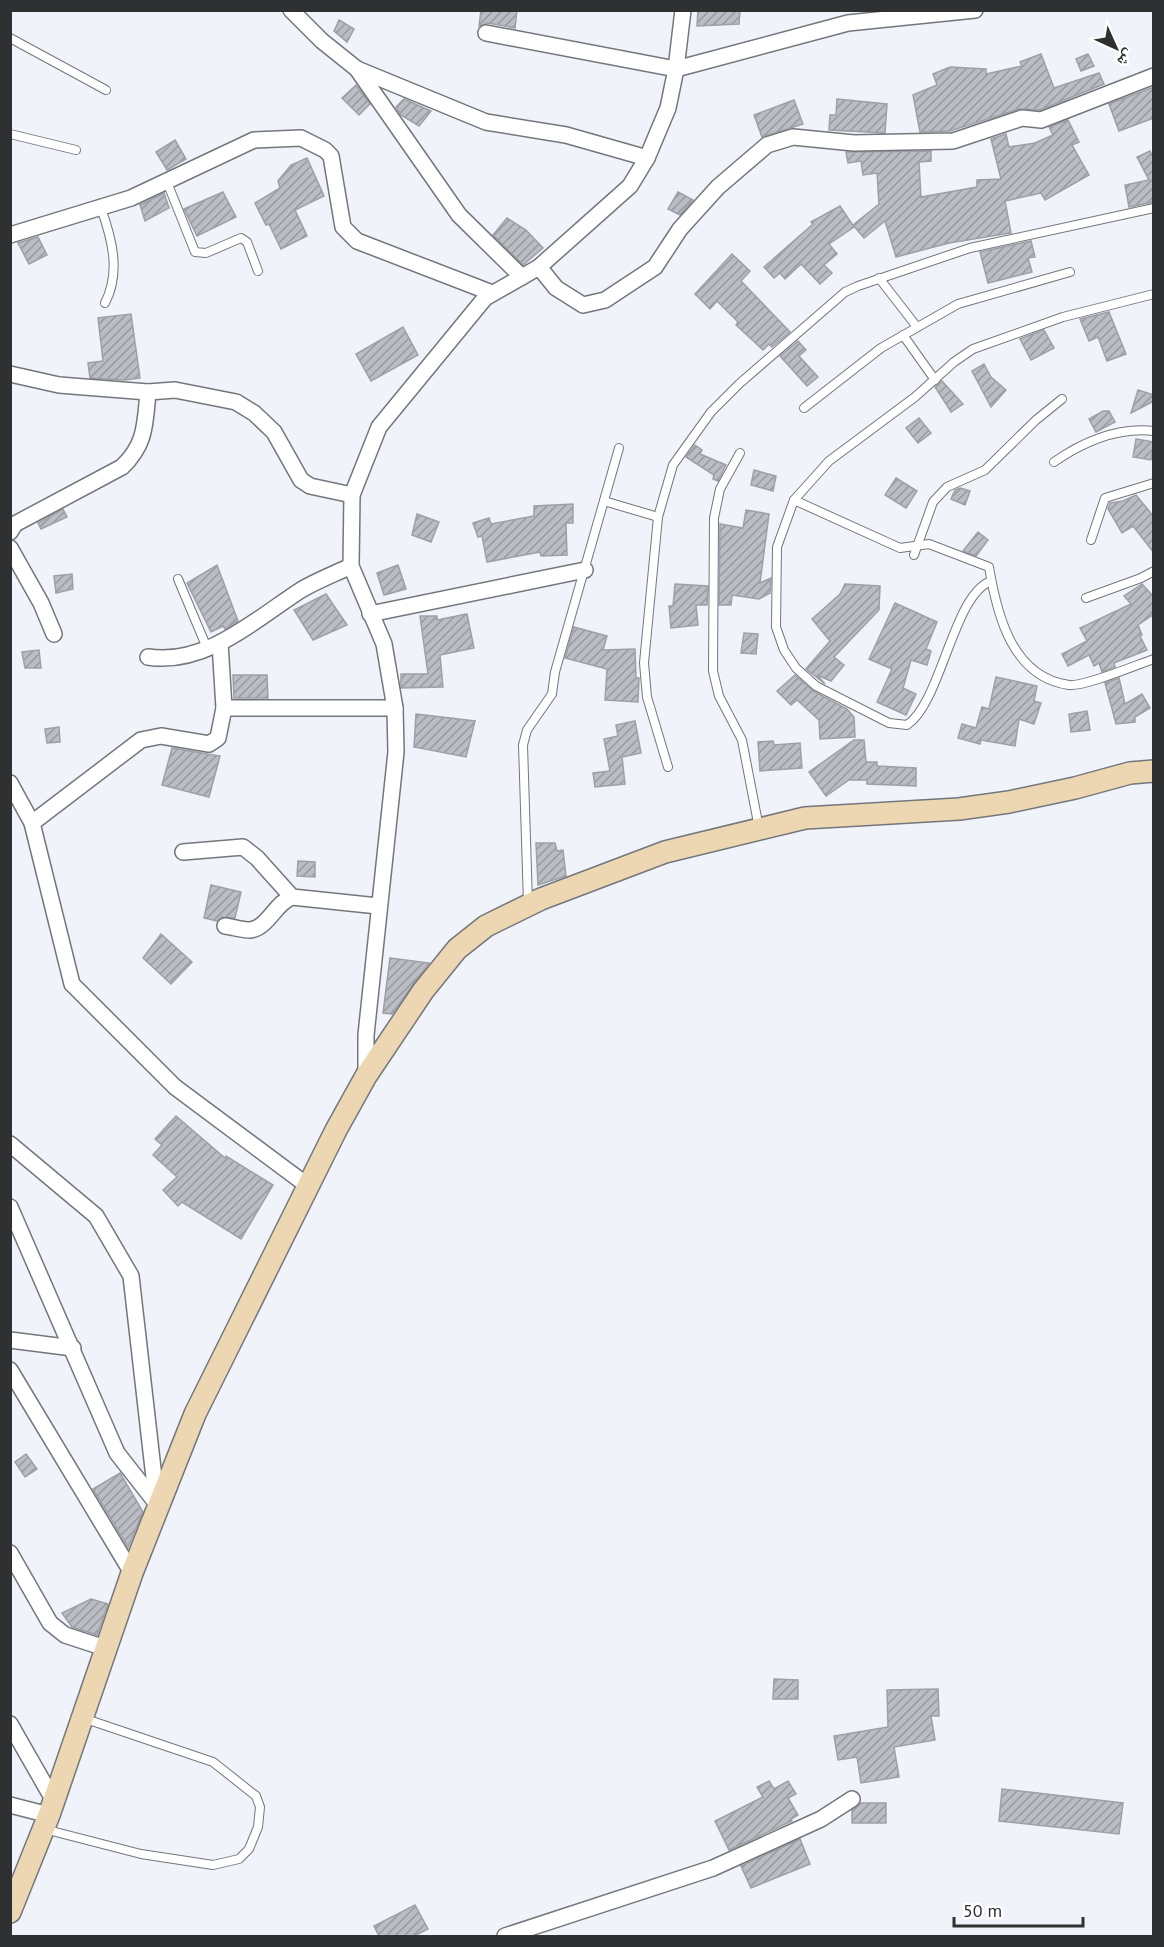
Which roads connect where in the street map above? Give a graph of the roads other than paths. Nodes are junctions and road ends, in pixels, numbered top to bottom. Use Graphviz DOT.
graph roads {
  1 [pos="291,10"];
  2 [pos="683,10"];
  3 [pos="975,10"];
  4 [pos="878,15"];
  5 [pos="486,33"];
  6 [pos="10,38"];
  7 [pos="357,69"];
  8 [pos="676,69"];
  9 [pos="1154,76"];
  10 [pos="106,90"];
  11 [pos="10,134"];
  12 [pos="76,150"];
  13 [pos="647,158"];
  14 [pos="167,182"];
  15 [pos="101,208"];
  16 [pos="1154,208"];
  17 [pos="10,235"];
  18 [pos="539,267"];
  19 [pos="258,272"];
  20 [pos="1070,272"];
  21 [pos="522,277"];
  22 [pos="879,278"];
  23 [pos="492,293"];
  24 [pos="1154,294"];
  25 [pos="105,303"];
  26 [pos="917,327"];
  27 [pos="903,335"];
  28 [pos="10,374"];
  29 [pos="935,380"];
  30 [pos="148,392"];
  31 [pos="1062,399"];
  32 [pos="804,408"];
  33 [pos="1154,431"];
  34 [pos="620,448"];
  35 [pos="740,453"];
  36 [pos="1054,462"];
  37 [pos="1154,483"];
  38 [pos="352,495"];
  39 [pos="795,500"];
  40 [pos="604,501"];
  41 [pos="658,517"];
  42 [pos="10,531"];
  43 [pos="1091,540"];
  44 [pos="918,546"];
  45 [pos="10,548"];
  46 [pos="914,555"];
  47 [pos="351,566"];
  48 [pos="585,570"];
  49 [pos="1154,571"];
  50 [pos="178,579"];
  51 [pos="991,581"];
  52 [pos="1086,598"];
  53 [pos="370,614"];
  54 [pos="54,634"];
  55 [pos="213,645"];
  56 [pos="148,657"];
  57 [pos="1154,659"];
  58 [pos="224,708"];
  59 [pos="395,708"];
  60 [pos="668,766"];
  61 [pos="1154,771"];
  62 [pos="10,783"];
  63 [pos="32,823"];
  64 [pos="760,830"];
  65 [pos="183,852"];
  66 [pos="292,897"];
  67 [pos="528,905"];
  68 [pos="378,906"];
  69 [pos="225,926"];
  70 [pos="366,1076"];
  71 [pos="10,1144"];
  72 [pos="308,1186"];
  73 [pos="10,1207"];
  74 [pos="10,1340"];
  75 [pos="73,1348"];
  76 [pos="10,1370"];
  77 [pos="158,1504"];
  78 [pos="10,1553"];
  79 [pos="132,1573"];
  80 [pos="105,1648"];
  81 [pos="81,1718"];
  82 [pos="10,1724"];
  83 [pos="852,1799"];
  84 [pos="10,1805"];
  85 [pos="49,1815"];
  86 [pos="10,1912"];
  87 [pos="505,1936"];
  1 -- 7 [label="street"];
  2 -- 8 [label="street"];
  3 -- 4 [label="street"];
  4 -- 8 [label="street"];
  5 -- 8 [label="street"];
  6 -- 10 [label="lane"];
  7 -- 13 [label="street"];
  7 -- 21 [label="street"];
  8 -- 13 [label="street"];
  9 -- 18 [label="street"];
  11 -- 12 [label="lane"];
  13 -- 18 [label="street"];
  14 -- 15 [label="street"];
  14 -- 19 [label="lane"];
  14 -- 23 [label="street"];
  15 -- 17 [label="street"];
  15 -- 25 [label="lane"];
  16 -- 22 [label="lane"];
  18 -- 21 [label="street"];
  20 -- 26 [label="lane"];
  21 -- 23 [label="street"];
  22 -- 26 [label="lane"];
  22 -- 41 [label="lane"];
  23 -- 38 [label="street"];
  24 -- 29 [label="lane"];
  26 -- 27 [label="lane"];
  27 -- 29 [label="lane"];
  27 -- 32 [label="lane"];
  28 -- 30 [label="street"];
  29 -- 39 [label="lane"];
  30 -- 38 [label="street"];
  30 -- 42 [label="street"];
  31 -- 44 [label="lane"];
  33 -- 36 [label="lane"];
  34 -- 40 [label="lane"];
  35 -- 64 [label="lane"];
  37 -- 43 [label="lane"];
  38 -- 47 [label="street"];
  39 -- 44 [label="lane"];
  39 -- 51 [label="lane"];
  40 -- 41 [label="lane"];
  40 -- 48 [label="lane"];
  41 -- 60 [label="lane"];
  44 -- 46 [label="lane"];
  44 -- 51 [label="lane"];
  45 -- 54 [label="street"];
  47 -- 53 [label="street"];
  47 -- 55 [label="street"];
  48 -- 53 [label="street"];
  48 -- 67 [label="lane"];
  49 -- 52 [label="lane"];
  50 -- 55 [label="lane"];
  51 -- 57 [label="lane"];
  53 -- 59 [label="street"];
  55 -- 56 [label="street"];
  55 -- 58 [label="street"];
  58 -- 59 [label="street"];
  58 -- 63 [label="street"];
  59 -- 68 [label="street"];
  61 -- 64 [label="main road"];
  62 -- 63 [label="street"];
  63 -- 72 [label="street"];
  64 -- 67 [label="main road"];
  65 -- 66 [label="street"];
  66 -- 68 [label="street"];
  66 -- 69 [label="street"];
  67 -- 70 [label="main road"];
  68 -- 70 [label="street"];
  70 -- 72 [label="main road"];
  71 -- 77 [label="street"];
  72 -- 77 [label="main road"];
  73 -- 75 [label="street"];
  74 -- 75 [label="street"];
  75 -- 77 [label="street"];
  76 -- 79 [label="street"];
  77 -- 79 [label="main road"];
  78 -- 80 [label="street"];
  79 -- 80 [label="main road"];
  80 -- 81 [label="main road"];
  81 -- 85 [label="main road"];
  81 -- 85 [label="lane"];
  82 -- 85 [label="street"];
  83 -- 87 [label="street"];
  84 -- 85 [label="street"];
  85 -- 86 [label="main road"];
}
